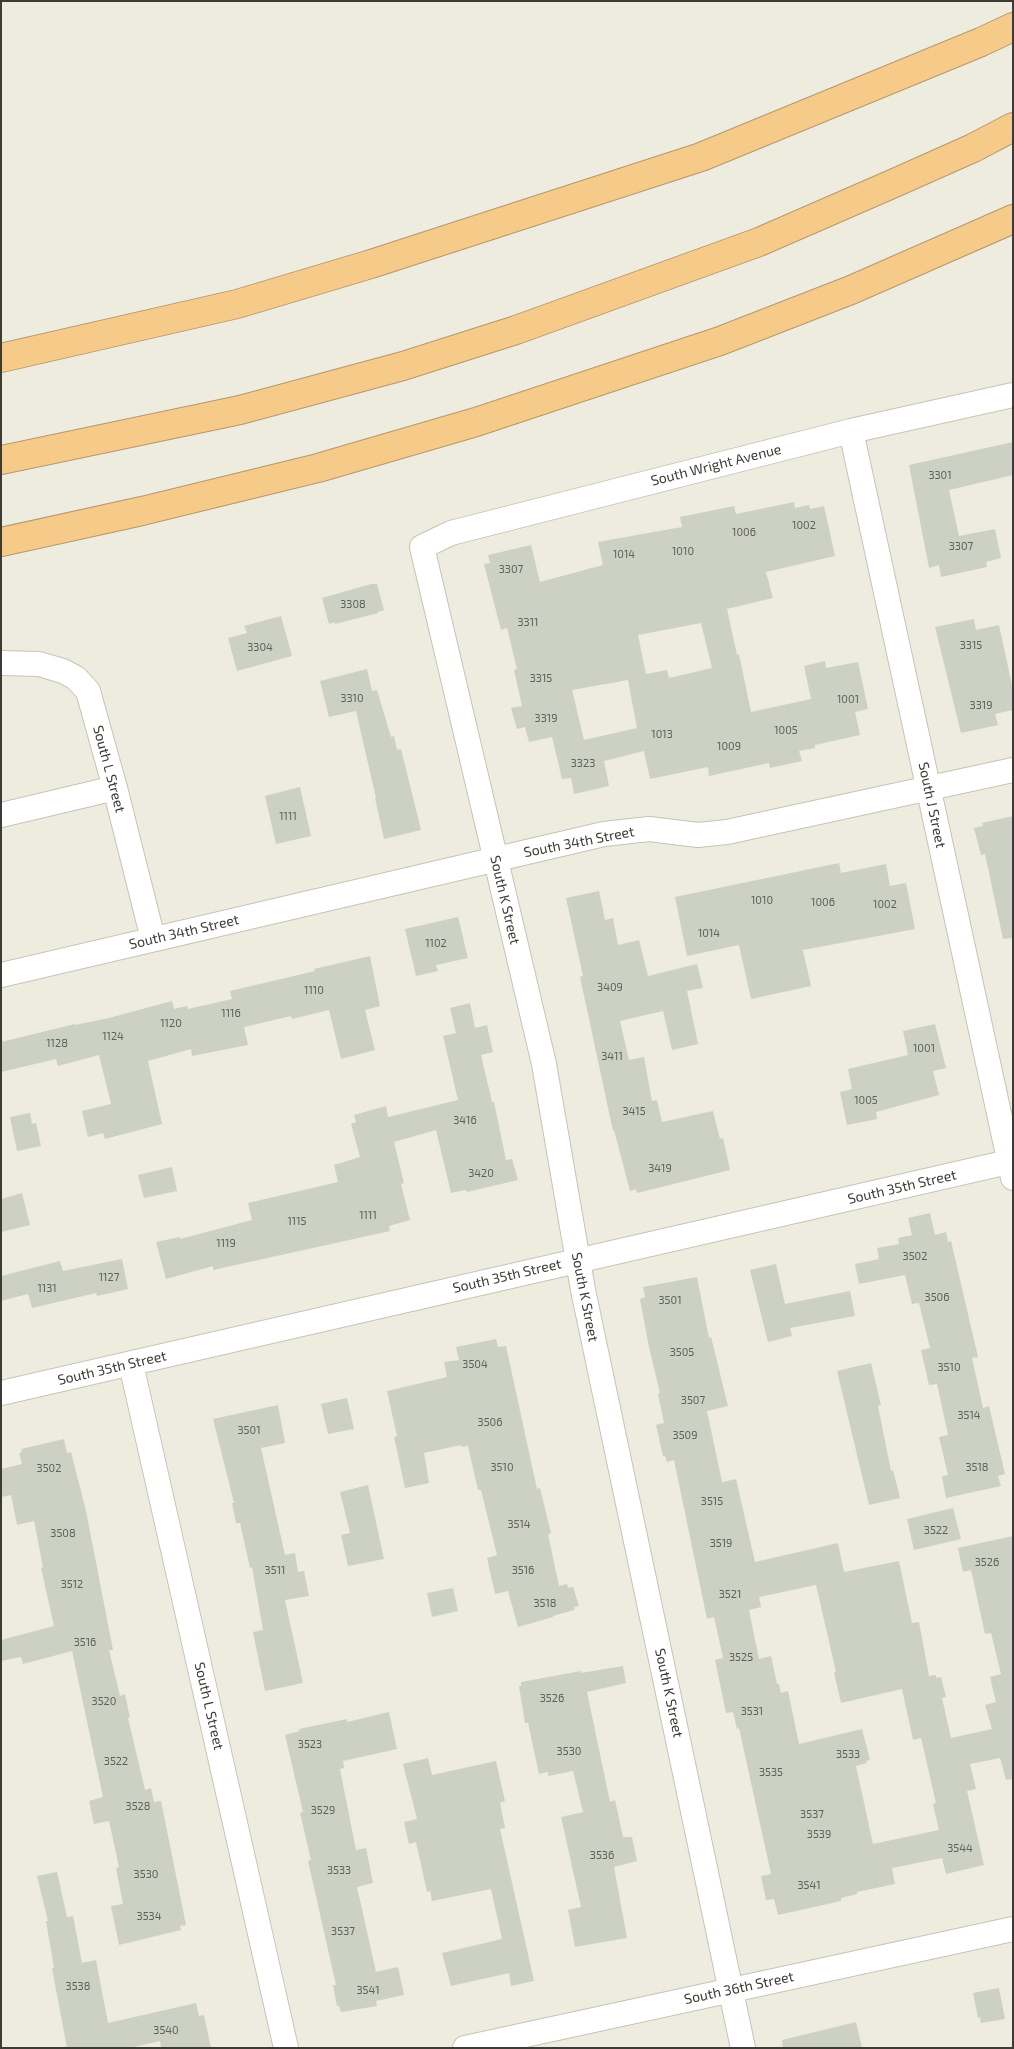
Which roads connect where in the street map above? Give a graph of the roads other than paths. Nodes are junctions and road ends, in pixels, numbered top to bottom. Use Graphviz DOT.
graph roads {
  1 [pos="1013,27"];
  2 [pos="1013,127"];
  3 [pos="1013,219"];
  4 [pos="1,358"];
  5 [pos="1013,395"];
  6 [pos="851,431"];
  7 [pos="1,460"];
  8 [pos="1,542"];
  9 [pos="422,547"];
  10 [pos="1,663"];
  11 [pos="1013,770"];
  12 [pos="115,788"];
  13 [pos="928,788"];
  14 [pos="1,815"];
  15 [pos="496,860"];
  16 [pos="153,940"];
  17 [pos="1,975"];
  18 [pos="1012,1167"];
  19 [pos="578,1259"];
  20 [pos="131,1364"];
  21 [pos="1,1393"];
  22 [pos="1013,1929"];
  23 [pos="731,1990"];
  24 [pos="286,2048"];
  25 [pos="465,2048"];
  26 [pos="743,2048"];
  1 -- 4 [label="highway"];
  2 -- 7 [label="highway"];
  3 -- 8 [label="highway"];
  5 -- 6 [label="street, South Wright Avenue"];
  6 -- 9 [label="street, South Wright Avenue"];
  6 -- 13 [label="street, South J Street"];
  9 -- 15 [label="street, South K Street"];
  10 -- 12 [label="street, South L Street"];
  11 -- 13 [label="street, South 34th Street"];
  12 -- 14 [label="street"];
  12 -- 16 [label="street, South L Street"];
  13 -- 15 [label="street, South 34th Street"];
  13 -- 18 [label="street, South J Street"];
  15 -- 16 [label="street, South 34th Street"];
  15 -- 19 [label="street, South K Street"];
  16 -- 17 [label="street, South 34th Street"];
  18 -- 19 [label="street, South 35th Street"];
  19 -- 20 [label="street, South 35th Street"];
  19 -- 23 [label="street, South K Street"];
  20 -- 21 [label="street, South 35th Street"];
  20 -- 24 [label="street, South L Street"];
  22 -- 23 [label="street, South 36th Street"];
  23 -- 25 [label="street, South 36th Street"];
  23 -- 26 [label="street, South K Street"];
}
